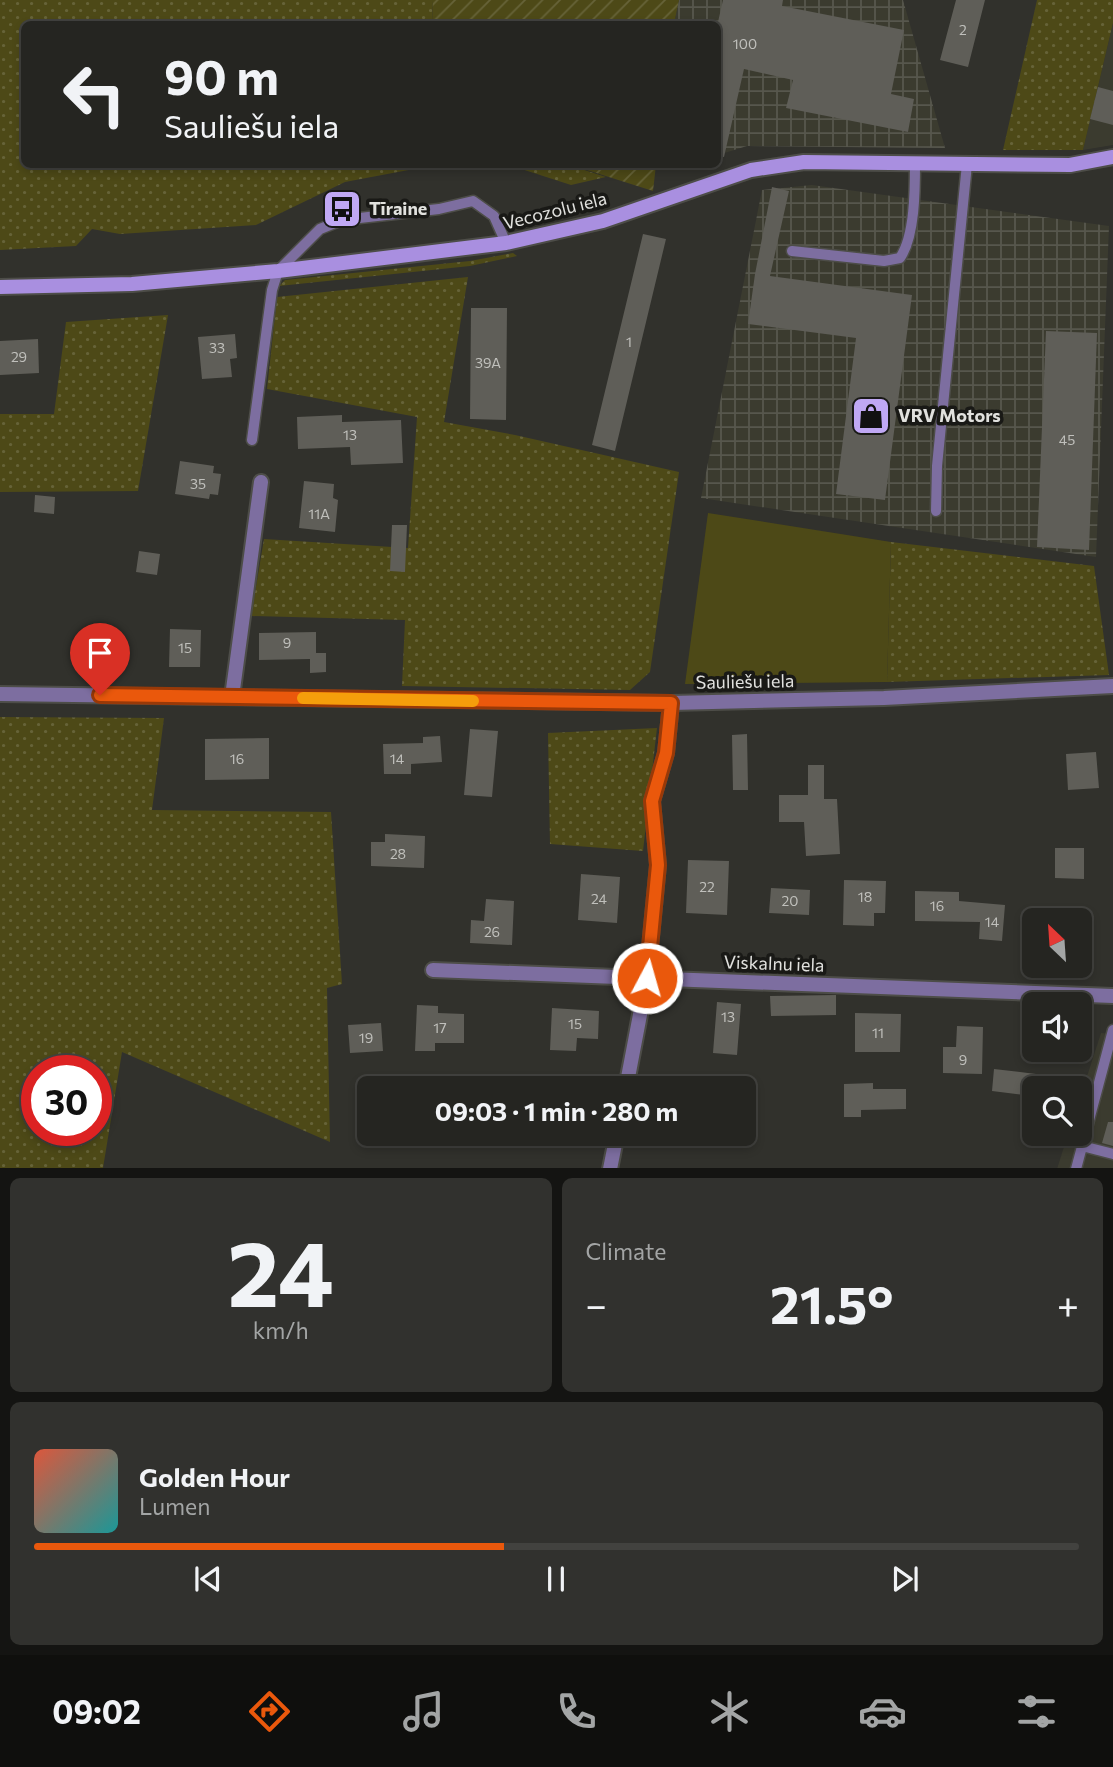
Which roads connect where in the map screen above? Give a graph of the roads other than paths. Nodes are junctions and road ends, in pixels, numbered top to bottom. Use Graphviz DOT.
graph roads {
  1 [pos="1113,157"];
  2 [pos="915,163"];
  3 [pos="967,163"];
  4 [pos="506,243"];
  5 [pos="792,251"];
  6 [pos="278,271"];
  7 [pos="0,287"];
  8 [pos="253,440"];
  9 [pos="261,482"];
  10 [pos="936,511"];
  11 [pos="1113,686"];
  12 [pos="0,694"];
  13 [pos="233,697"];
  14 [pos="671,703"];
  15 [pos="433,970"];
  16 [pos="647,978"];
  17 [pos="1113,996"];
  18 [pos="1113,1030"];
  19 [pos="627,1076"];
  20 [pos="1092,1109"];
  21 [pos="615,1146"];
  22 [pos="1082,1146"];
  23 [pos="1113,1154"];
  24 [pos="610,1168"];
  25 [pos="1076,1168"];
  1 -- 3 [label="street, Vecozolu iela"];
  2 -- 3 [label="street, Vecozolu iela"];
  2 -- 4 [label="street, Vecozolu iela"];
  2 -- 5 [label="lane"];
  3 -- 10 [label="lane"];
  4 -- 6 [label="street, Vecozolu iela"];
  4 -- 6 [label="lane"];
  6 -- 7 [label="street, Vecozolu iela"];
  6 -- 8 [label="lane"];
  9 -- 13 [label="street"];
  11 -- 14 [label="street, Sauliešu iela"];
  12 -- 13 [label="street, Sauliešu iela"];
  13 -- 14 [label="street, Sauliešu iela"];
  14 -- 16 [label="street"];
  15 -- 16 [label="street, Viskalnu iela"];
  16 -- 17 [label="street, Viskalnu iela"];
  16 -- 19 [label="street"];
  18 -- 20 [label="lane"];
  21 -- 24 [label="street"];
  22 -- 23 [label="lane"];
  22 -- 25 [label="lane"];
}
